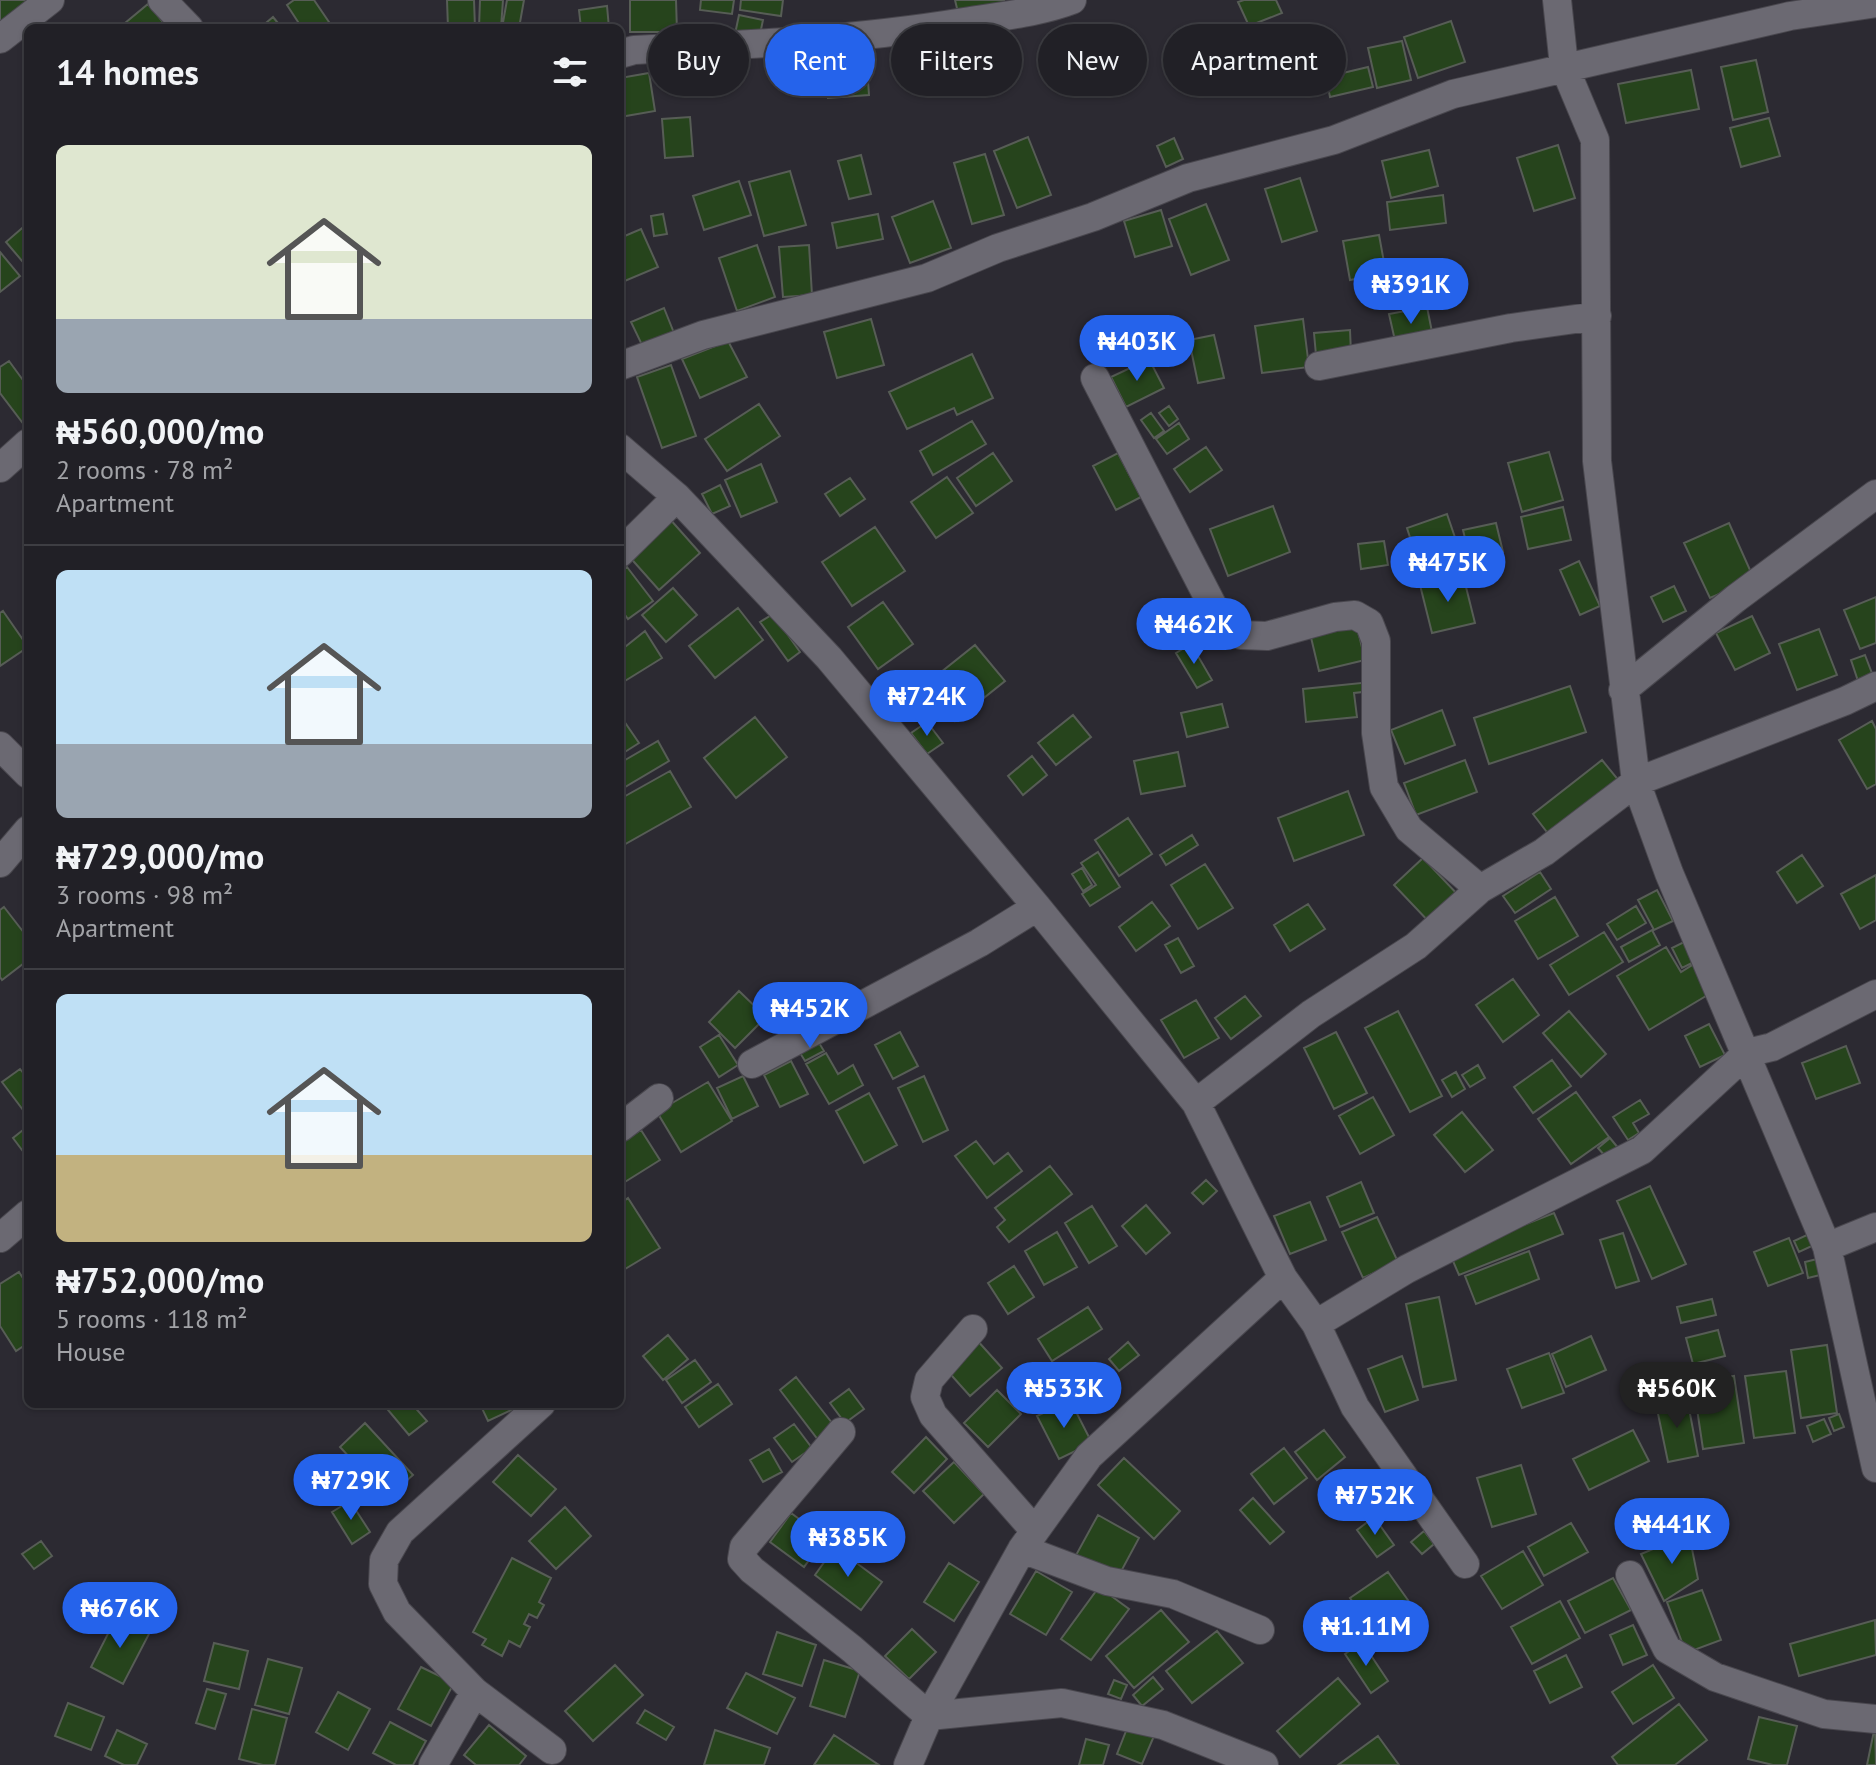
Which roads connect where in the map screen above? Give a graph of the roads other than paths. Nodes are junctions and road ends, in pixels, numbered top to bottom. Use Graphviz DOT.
graph roads {
  1 [pos="50,0"];
  2 [pos="162,0"];
  3 [pos="1072,0"];
  4 [pos="1557,0"];
  5 [pos="1876,3"];
  6 [pos="185,24"];
  7 [pos="0,39"];
  8 [pos="624,53"];
  9 [pos="1564,66"];
  10 [pos="1597,316"];
  11 [pos="624,365"];
  12 [pos="1319,366"];
  13 [pos="1095,378"];
  14 [pos="24,447"];
  15 [pos="624,451"];
  16 [pos="0,468"];
  17 [pos="1876,494"];
  18 [pos="677,497"];
  19 [pos="624,549"];
  20 [pos="1876,686"];
  21 [pos="1623,690"];
  22 [pos="0,746"];
  23 [pos="24,770"];
  24 [pos="1636,782"];
  25 [pos="24,835"];
  26 [pos="0,863"];
  27 [pos="1480,889"];
  28 [pos="1037,907"];
  29 [pos="1876,994"];
  30 [pos="1747,1053"];
  31 [pos="752,1064"];
  32 [pos="659,1098"];
  33 [pos="1196,1103"];
  34 [pos="624,1125"];
  35 [pos="24,1217"];
  36 [pos="1876,1227"];
  37 [pos="0,1238"];
  38 [pos="1827,1247"];
  39 [pos="1283,1278"];
  40 [pos="1316,1324"];
  41 [pos="973,1329"];
  42 [pos="537,1408"];
  43 [pos="841,1432"];
  44 [pos="1876,1468"];
  45 [pos="1028,1540"];
  46 [pos="1465,1564"];
  47 [pos="1630,1575"];
  48 [pos="1260,1630"];
  49 [pos="475,1692"];
  50 [pos="929,1716"];
  51 [pos="1876,1719"];
  52 [pos="552,1750"];
  53 [pos="433,1765"];
  54 [pos="908,1765"];
  55 [pos="1264,1765"];
  1 -- 7 [label="street"];
  2 -- 6 [label="street"];
  3 -- 8 [label="street"];
  4 -- 9 [label="street"];
  5 -- 9 [label="street"];
  9 -- 10 [label="street"];
  9 -- 11 [label="street"];
  10 -- 12 [label="street"];
  10 -- 21 [label="street"];
  13 -- 27 [label="street"];
  14 -- 16 [label="street"];
  15 -- 18 [label="street"];
  17 -- 21 [label="street"];
  18 -- 19 [label="street"];
  18 -- 28 [label="street"];
  20 -- 24 [label="street"];
  21 -- 24 [label="street"];
  22 -- 23 [label="street"];
  24 -- 27 [label="street"];
  24 -- 30 [label="street"];
  25 -- 26 [label="street"];
  27 -- 33 [label="street"];
  28 -- 31 [label="street"];
  28 -- 33 [label="street"];
  29 -- 30 [label="street"];
  30 -- 38 [label="street"];
  30 -- 40 [label="street"];
  32 -- 34 [label="street"];
  33 -- 39 [label="street"];
  35 -- 37 [label="street"];
  36 -- 38 [label="street"];
  38 -- 44 [label="street"];
  39 -- 40 [label="street"];
  39 -- 45 [label="street"];
  40 -- 46 [label="street"];
  41 -- 45 [label="street"];
  42 -- 49 [label="street"];
  43 -- 50 [label="street"];
  45 -- 48 [label="street"];
  45 -- 50 [label="street"];
  47 -- 51 [label="street"];
  49 -- 52 [label="street"];
  49 -- 53 [label="street"];
  50 -- 54 [label="street"];
  50 -- 55 [label="street"];
}
